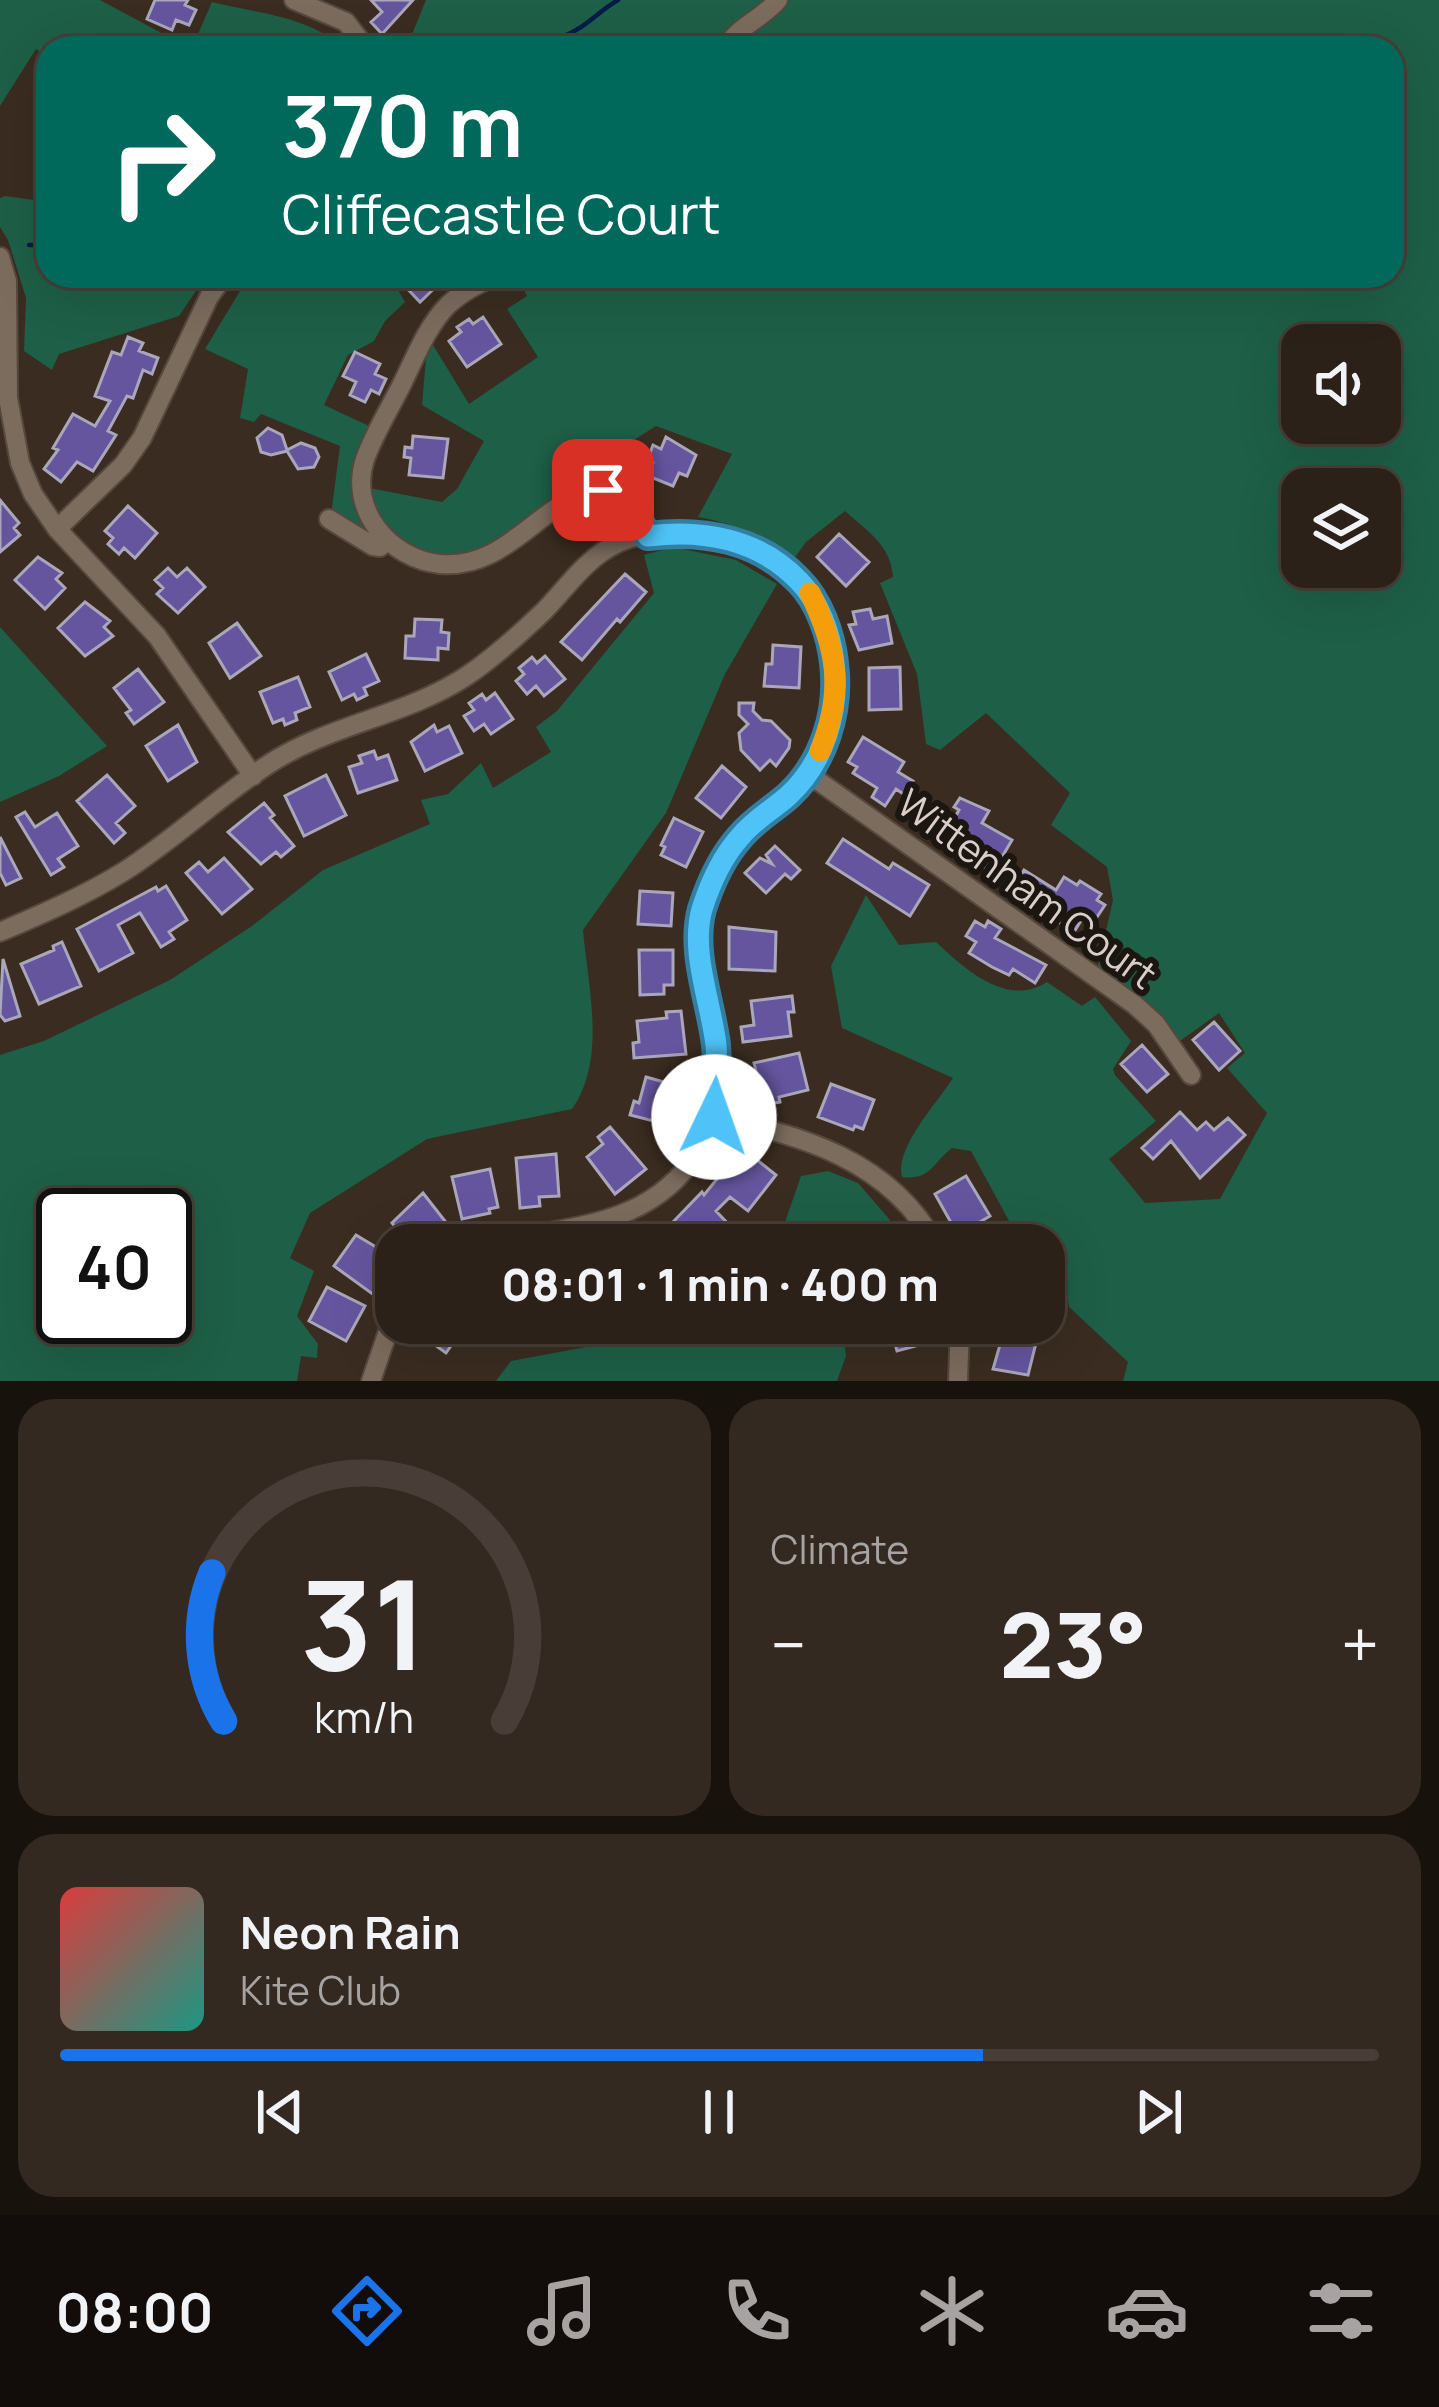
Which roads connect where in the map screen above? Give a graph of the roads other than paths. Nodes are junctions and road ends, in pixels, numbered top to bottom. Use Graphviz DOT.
graph roads {
  1 [pos="294,0"];
  2 [pos="778,0"];
  3 [pos="357,36"];
  4 [pos="731,36"];
  5 [pos="0,257"];
  6 [pos="215,288"];
  7 [pos="473,288"];
  8 [pos="329,519"];
  9 [pos="57,529"];
  10 [pos="648,536"];
  11 [pos="387,541"];
  12 [pos="807,773"];
  13 [pos="253,776"];
  14 [pos="0,932"];
  15 [pos="1191,1075"];
  16 [pos="714,1117"];
  17 [pos="587,1224"];
  18 [pos="919,1224"];
  19 [pos="384,1344"];
  20 [pos="959,1344"];
  21 [pos="371,1381"];
  22 [pos="958,1381"];
  1 -- 3 [label="street"];
  2 -- 4 [label="street"];
  5 -- 9 [label="street"];
  6 -- 9 [label="street"];
  7 -- 11 [label="street"];
  8 -- 11 [label="street"];
  9 -- 13 [label="street"];
  10 -- 11 [label="street"];
  10 -- 12 [label="street"];
  10 -- 13 [label="street"];
  12 -- 15 [label="street, Wittenham Court"];
  12 -- 16 [label="street"];
  13 -- 14 [label="street"];
  16 -- 17 [label="street"];
  16 -- 18 [label="street"];
  19 -- 21 [label="street"];
  20 -- 22 [label="street"];
}
